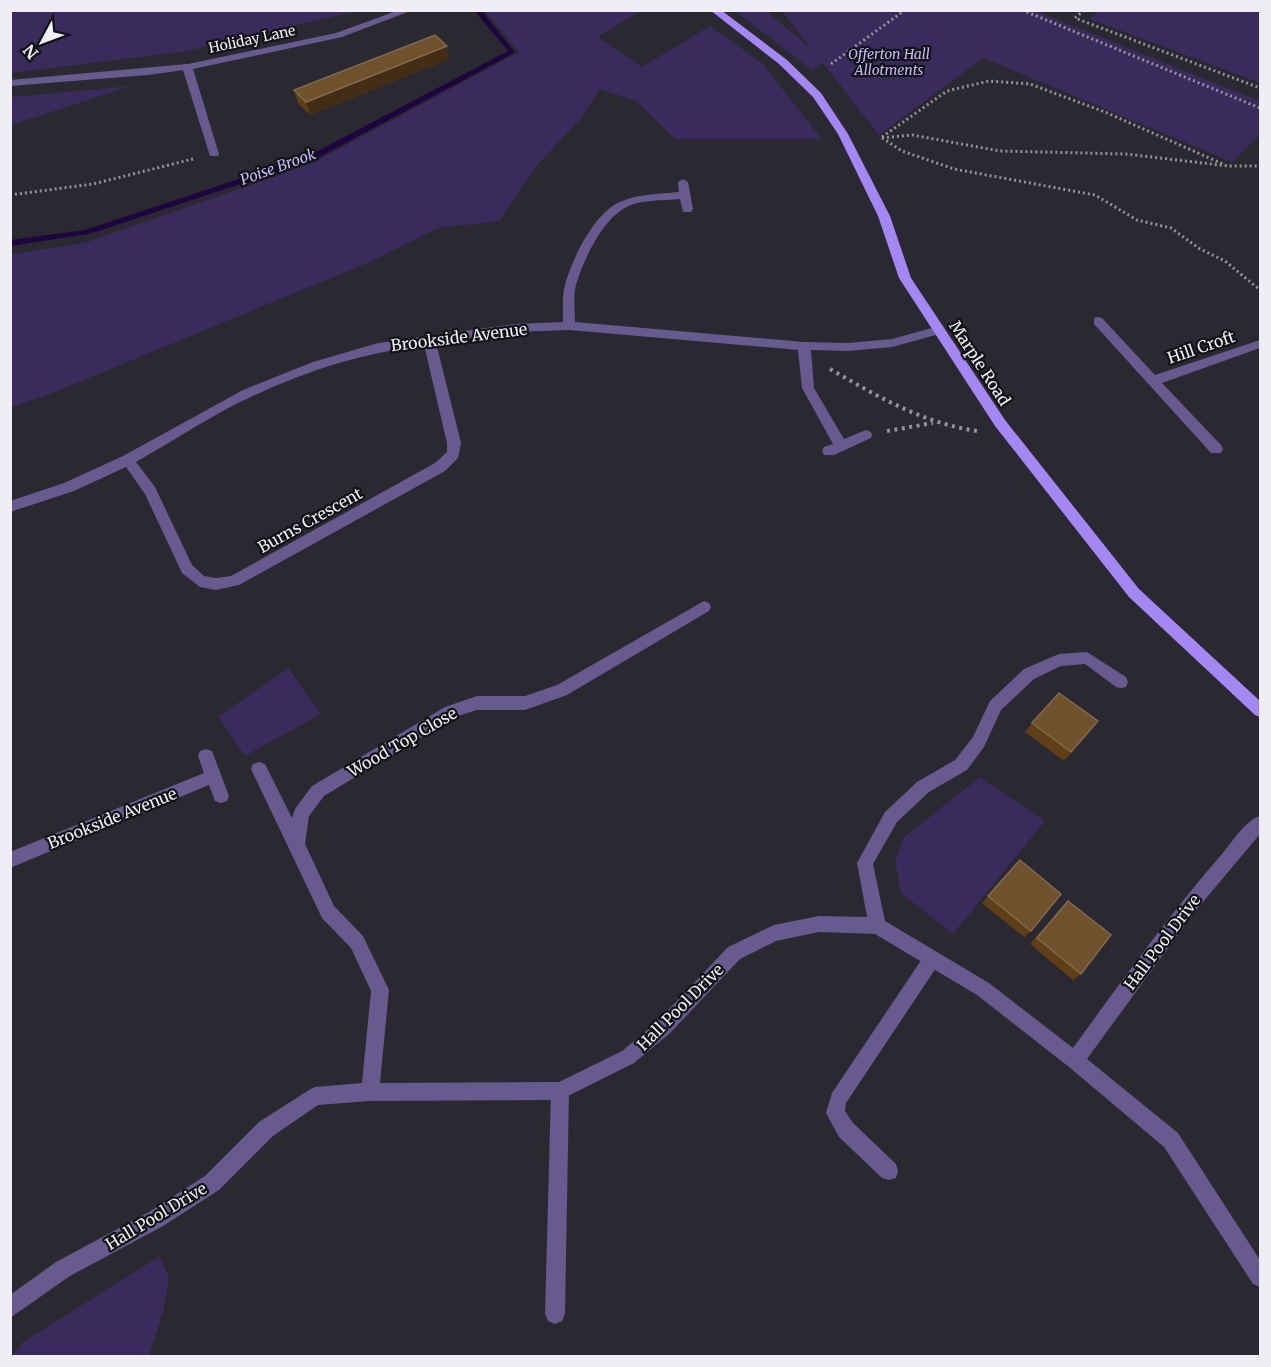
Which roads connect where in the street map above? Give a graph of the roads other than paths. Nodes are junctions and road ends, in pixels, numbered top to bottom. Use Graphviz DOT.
graph roads {
  1 [pos="409,10"];
  2 [pos="714,10"];
  3 [pos="188,67"];
  4 [pos="10,83"];
  5 [pos="214,154"];
  6 [pos="683,182"];
  7 [pos="684,195"];
  8 [pos="687,209"];
  9 [pos="1098,321"];
  10 [pos="569,326"];
  11 [pos="939,330"];
  12 [pos="429,341"];
  13 [pos="1260,344"];
  14 [pos="804,350"];
  15 [pos="1153,381"];
  16 [pos="866,435"];
  17 [pos="1216,449"];
  18 [pos="128,460"];
  19 [pos="10,507"];
  20 [pos="704,607"];
  21 [pos="1121,682"];
  22 [pos="1260,710"];
  23 [pos="206,756"];
  24 [pos="259,769"];
  25 [pos="214,776"];
  26 [pos="221,796"];
  27 [pos="1260,823"];
  28 [pos="297,844"];
  29 [pos="10,860"];
  30 [pos="877,926"];
  31 [pos="932,959"];
  32 [pos="1075,1061"];
  33 [pos="560,1091"];
  34 [pos="370,1092"];
  35 [pos="889,1171"];
  36 [pos="1260,1277"];
  37 [pos="10,1308"];
  38 [pos="555,1314"];
  1 -- 3 [label="street, Holiday Lane"];
  2 -- 11 [label="main road, Marple Road"];
  3 -- 4 [label="street, Holiday Lane"];
  3 -- 5 [label="street"];
  6 -- 7 [label="street"];
  7 -- 8 [label="street"];
  7 -- 10 [label="street"];
  9 -- 15 [label="street, Hill Croft"];
  10 -- 12 [label="street, Brookside Avenue"];
  10 -- 14 [label="street, Brookside Avenue"];
  11 -- 14 [label="street, Brookside Avenue"];
  11 -- 22 [label="main road, Marple Road"];
  12 -- 18 [label="street, Brookside Avenue"];
  12 -- 18 [label="street, Burns Crescent"];
  13 -- 15 [label="street, Hill Croft"];
  14 -- 16 [label="street"];
  15 -- 17 [label="street, Hill Croft"];
  18 -- 19 [label="street, Brookside Avenue"];
  20 -- 28 [label="street, Wood Top Close"];
  21 -- 30 [label="street"];
  23 -- 25 [label="street"];
  24 -- 28 [label="street"];
  25 -- 26 [label="street"];
  25 -- 29 [label="street, Brookside Avenue"];
  27 -- 32 [label="street, Hall Pool Drive"];
  28 -- 34 [label="street"];
  30 -- 31 [label="street, Hall Pool Drive"];
  30 -- 33 [label="street, Hall Pool Drive"];
  31 -- 32 [label="street, Hall Pool Drive"];
  31 -- 35 [label="street"];
  32 -- 36 [label="street"];
  33 -- 34 [label="street, Hall Pool Drive"];
  33 -- 38 [label="street"];
  34 -- 37 [label="street, Hall Pool Drive"];
}
